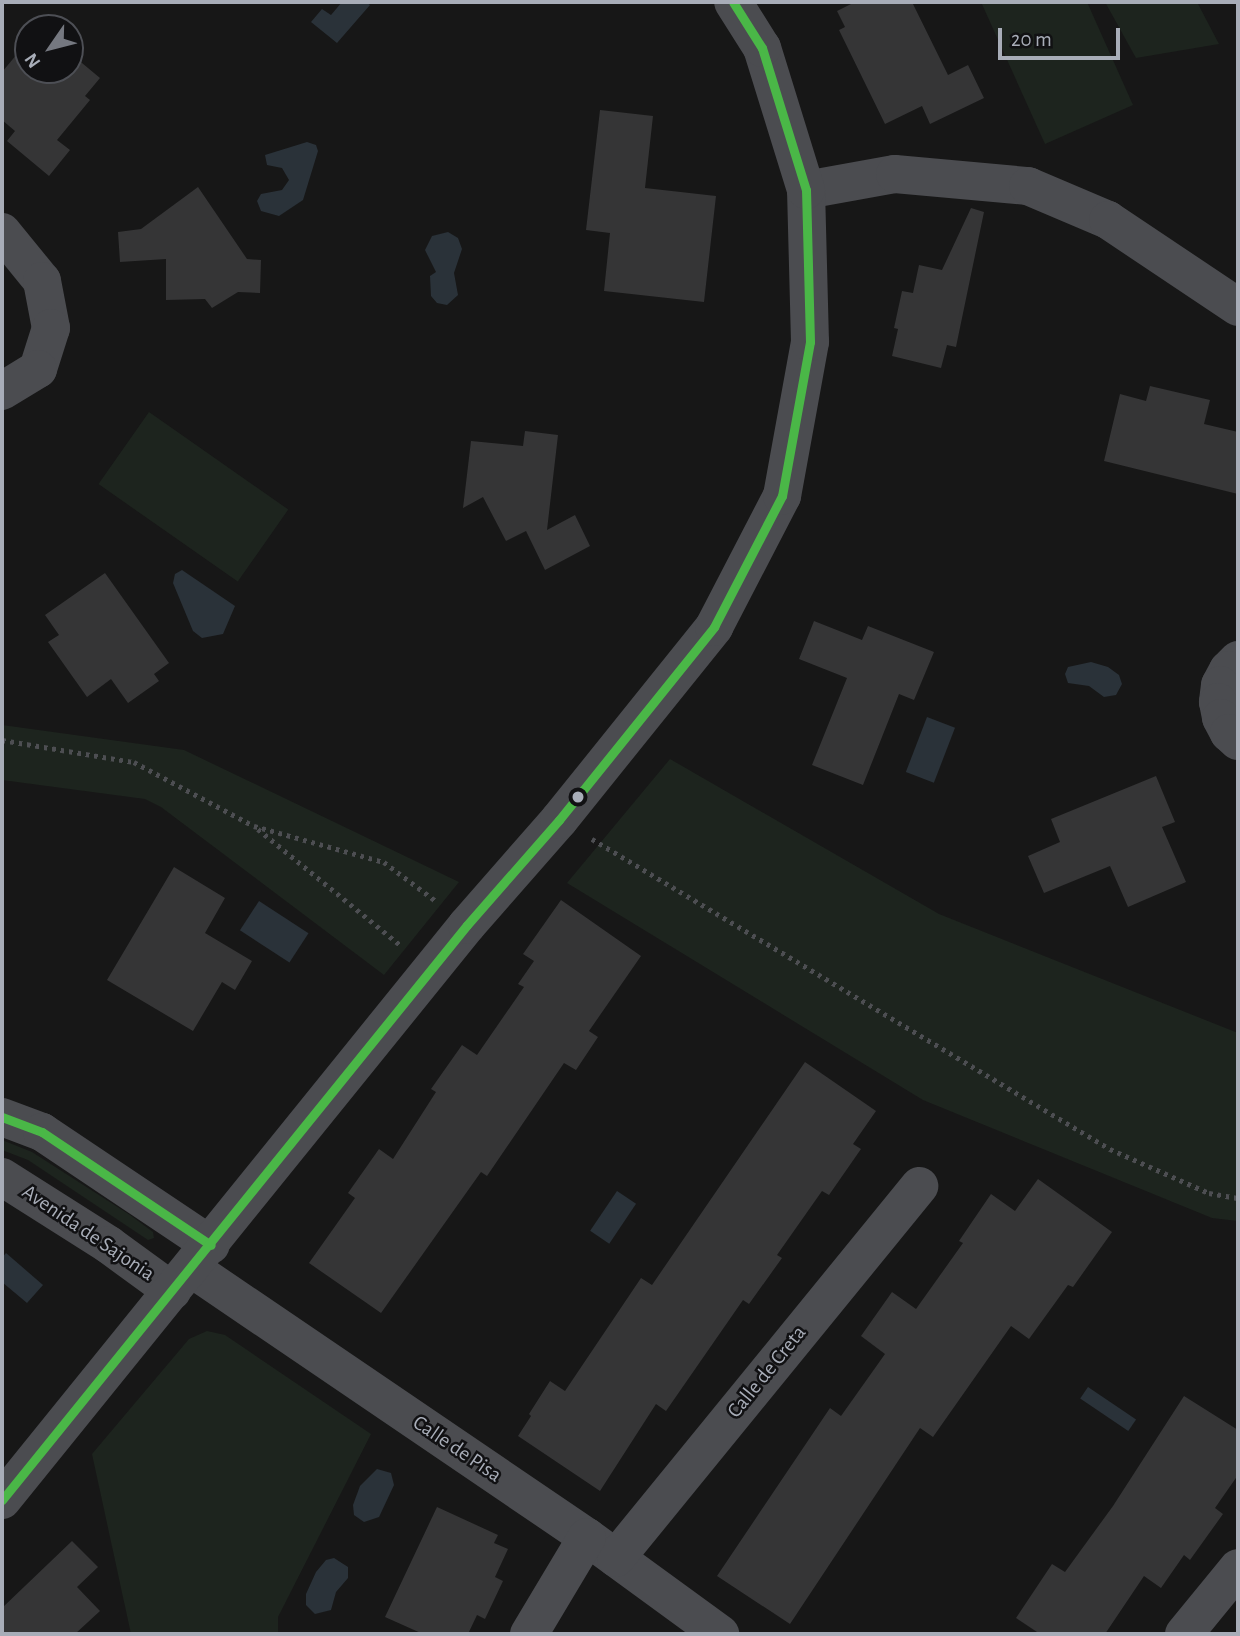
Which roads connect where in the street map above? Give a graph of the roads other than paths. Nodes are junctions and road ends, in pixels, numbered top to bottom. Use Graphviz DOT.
graph roads {
  1 [pos="733,2"];
  2 [pos="806,190"];
  3 [pos="2,232"];
  4 [pos="1238,307"];
  5 [pos="2,391"];
  6 [pos="1238,660"];
  7 [pos="1238,741"];
  8 [pos="2,1117"];
  9 [pos="2,1177"];
  10 [pos="919,1186"];
  11 [pos="191,1268"];
  12 [pos="2,1500"];
  13 [pos="602,1547"];
  14 [pos="1238,1568"];
  15 [pos="528,1634"];
  16 [pos="720,1634"];
  17 [pos="1184,1634"];
  1 -- 2 [label="street"];
  2 -- 4 [label="street"];
  2 -- 11 [label="street"];
  3 -- 5 [label="street"];
  6 -- 7 [label="street"];
  8 -- 11 [label="street"];
  9 -- 11 [label="street, Avenida de Sajonia"];
  10 -- 13 [label="street, Calle de Creta"];
  11 -- 12 [label="street"];
  11 -- 13 [label="street, Calle de Pisa"];
  13 -- 15 [label="street, Calle de Creta"];
  13 -- 16 [label="street, Calle de Pisa"];
  14 -- 17 [label="street"];
}
